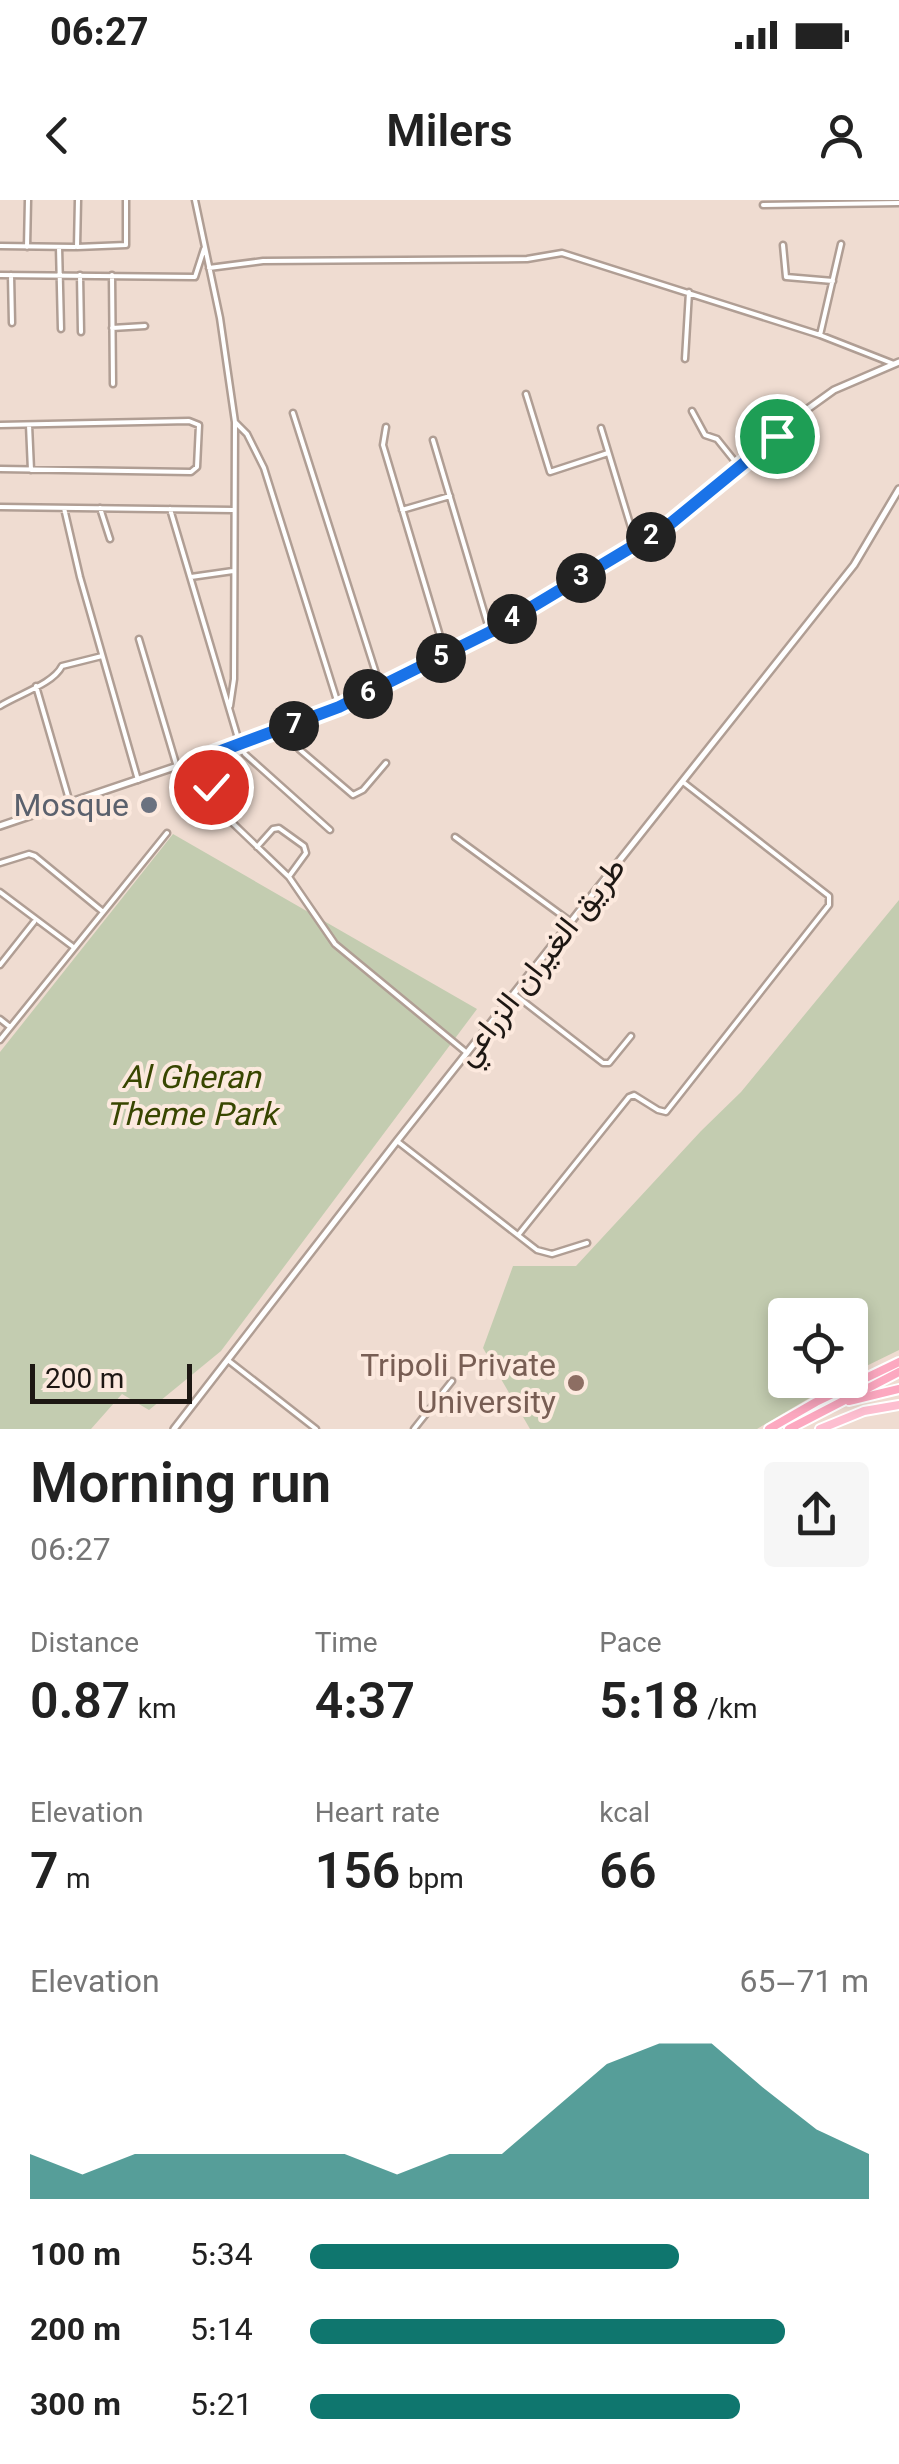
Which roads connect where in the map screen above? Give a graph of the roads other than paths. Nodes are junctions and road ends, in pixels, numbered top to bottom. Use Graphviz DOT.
graph roads {
  1 [pos="28,200"];
  2 [pos="78,200"];
  3 [pos="126,200"];
  4 [pos="195,200"];
  5 [pos="899,203"];
  6 [pos="763,205"];
  7 [pos="841,244"];
  8 [pos="0,246"];
  9 [pos="783,246"];
  10 [pos="27,247"];
  11 [pos="59,247"];
  12 [pos="77,247"];
  13 [pos="205,248"];
  14 [pos="209,268"];
  15 [pos="59,274"];
  16 [pos="0,275"];
  17 [pos="11,275"];
  18 [pos="80,275"];
  19 [pos="112,276"];
  20 [pos="833,281"];
  21 [pos="689,292"];
  22 [pos="12,323"];
  23 [pos="145,326"];
  24 [pos="112,328"];
  25 [pos="61,329"];
  26 [pos="81,332"];
  27 [pos="820,334"];
  28 [pos="684,359"];
  29 [pos="896,363"];
  30 [pos="113,384"];
  31 [pos="526,394"];
  32 [pos="692,411"];
  33 [pos="294,413"];
  34 [pos="235,422"];
  35 [pos="29,424"];
  36 [pos="0,425"];
  37 [pos="386,427"];
  38 [pos="600,428"];
  39 [pos="433,440"];
  40 [pos="608,454"];
  41 [pos="741,469"];
  42 [pos="0,470"];
  43 [pos="31,470"];
  44 [pos="899,489"];
  45 [pos="450,496"];
  46 [pos="0,507"];
  47 [pos="64,508"];
  48 [pos="100,508"];
  49 [pos="170,509"];
  50 [pos="233,510"];
  51 [pos="402,510"];
  52 [pos="110,539"];
  53 [pos="637,546"];
  54 [pos="233,571"];
  55 [pos="191,577"];
  56 [pos="490,632"];
  57 [pos="139,639"];
  58 [pos="102,656"];
  59 [pos="446,656"];
  60 [pos="36,686"];
  61 [pos="381,689"];
  62 [pos="0,706"];
  63 [pos="230,706"];
  64 [pos="339,707"];
  65 [pos="284,730"];
  66 [pos="240,746"];
  67 [pos="191,762"];
  68 [pos="386,763"];
  69 [pos="177,766"];
  70 [pos="138,780"];
  71 [pos="682,781"];
  72 [pos="70,803"];
  73 [pos="0,826"];
  74 [pos="330,830"];
  75 [pos="167,833"];
  76 [pos="456,836"];
  77 [pos="257,847"];
  78 [pos="0,863"];
  79 [pos="288,876"];
  80 [pos="0,892"];
  81 [pos="102,911"];
  82 [pos="35,920"];
  83 [pos="570,922"];
  84 [pos="73,947"];
  85 [pos="0,965"];
  86 [pos="514,994"];
  87 [pos="0,1019"];
  88 [pos="10,1027"];
  89 [pos="632,1036"];
  90 [pos="0,1040"];
  91 [pos="467,1053"];
  92 [pos="397,1141"];
  93 [pos="519,1234"];
  94 [pos="587,1243"];
  95 [pos="228,1360"];
  96 [pos="899,1362"];
  97 [pos="899,1372"];
  98 [pos="452,1381"];
  99 [pos="899,1389"];
  100 [pos="899,1405"];
  101 [pos="821,1410"];
  102 [pos="174,1429"];
  103 [pos="316,1429"];
  104 [pos="414,1429"];
  105 [pos="769,1429"];
  106 [pos="789,1429"];
  107 [pos="820,1429"];
  1 -- 10 [label="street"];
  2 -- 12 [label="street"];
  3 -- 12 [label="street"];
  4 -- 13 [label="street"];
  5 -- 6 [label="street"];
  7 -- 20 [label="street"];
  8 -- 10 [label="street"];
  9 -- 20 [label="street"];
  10 -- 11 [label="street"];
  11 -- 12 [label="street"];
  11 -- 15 [label="street"];
  13 -- 14 [label="street"];
  13 -- 19 [label="street"];
  14 -- 21 [label="street"];
  14 -- 34 [label="street"];
  15 -- 17 [label="street"];
  15 -- 18 [label="street"];
  15 -- 25 [label="street"];
  16 -- 17 [label="street"];
  17 -- 22 [label="street"];
  18 -- 19 [label="street"];
  18 -- 26 [label="street"];
  19 -- 24 [label="street"];
  20 -- 27 [label="street"];
  21 -- 27 [label="street"];
  21 -- 28 [label="street"];
  23 -- 24 [label="street"];
  24 -- 30 [label="street"];
  27 -- 29 [label="street"];
  29 -- 41 [label="street"];
  31 -- 40 [label="street"];
  32 -- 41 [label="street"];
  33 -- 61 [label="street"];
  34 -- 50 [label="street"];
  34 -- 64 [label="street"];
  35 -- 36 [label="street"];
  35 -- 43 [label="street"];
  35 -- 43 [label="street"];
  37 -- 51 [label="street"];
  38 -- 40 [label="street"];
  39 -- 45 [label="street"];
  40 -- 53 [label="street"];
  41 -- 53 [label="street"];
  42 -- 43 [label="street"];
  44 -- 71 [label="street, طريق الغيران الزراعي"];
  45 -- 51 [label="street"];
  45 -- 56 [label="street"];
  46 -- 47 [label="street"];
  47 -- 48 [label="street"];
  47 -- 58 [label="street"];
  48 -- 49 [label="street"];
  48 -- 52 [label="street"];
  49 -- 50 [label="street"];
  49 -- 55 [label="street"];
  50 -- 54 [label="street"];
  51 -- 59 [label="street"];
  53 -- 56 [label="street"];
  54 -- 55 [label="street"];
  54 -- 63 [label="street"];
  55 -- 63 [label="street"];
  56 -- 59 [label="street"];
  57 -- 69 [label="street"];
  58 -- 60 [label="street"];
  58 -- 70 [label="street"];
  59 -- 61 [label="street"];
  60 -- 62 [label="street"];
  60 -- 72 [label="street"];
  61 -- 64 [label="street"];
  63 -- 66 [label="street"];
  64 -- 65 [label="street"];
  65 -- 66 [label="street"];
  65 -- 68 [label="street"];
  66 -- 67 [label="street"];
  66 -- 74 [label="street"];
  67 -- 69 [label="street"];
  67 -- 77 [label="street"];
  69 -- 70 [label="street"];
  70 -- 72 [label="street"];
  71 -- 83 [label="street, طريق الغيران الزراعي"];
  71 -- 93 [label="street"];
  72 -- 73 [label="street"];
  75 -- 81 [label="street"];
  76 -- 83 [label="street"];
  77 -- 79 [label="street"];
  77 -- 79 [label="street"];
  78 -- 81 [label="street"];
  79 -- 91 [label="street"];
  80 -- 82 [label="street"];
  81 -- 84 [label="street"];
  82 -- 84 [label="street"];
  82 -- 85 [label="street"];
  83 -- 86 [label="street, طريق الغيران الزراعي"];
  84 -- 88 [label="street"];
  86 -- 89 [label="street"];
  86 -- 91 [label="street, طريق الغيران الزراعي"];
  87 -- 88 [label="street"];
  88 -- 90 [label="street"];
  91 -- 92 [label="street, طريق الغيران الزراعي"];
  92 -- 93 [label="street"];
  92 -- 95 [label="street, طريق الغيران الزراعي"];
  93 -- 94 [label="street"];
  95 -- 102 [label="street, طريق الغيران الزراعي"];
  95 -- 103 [label="street"];
  96 -- 105 [label="highway"];
  97 -- 101 [label="highway"];
  98 -- 104 [label="street"];
  99 -- 101 [label="highway"];
  100 -- 107 [label="main road"];
  101 -- 106 [label="highway"];
}
